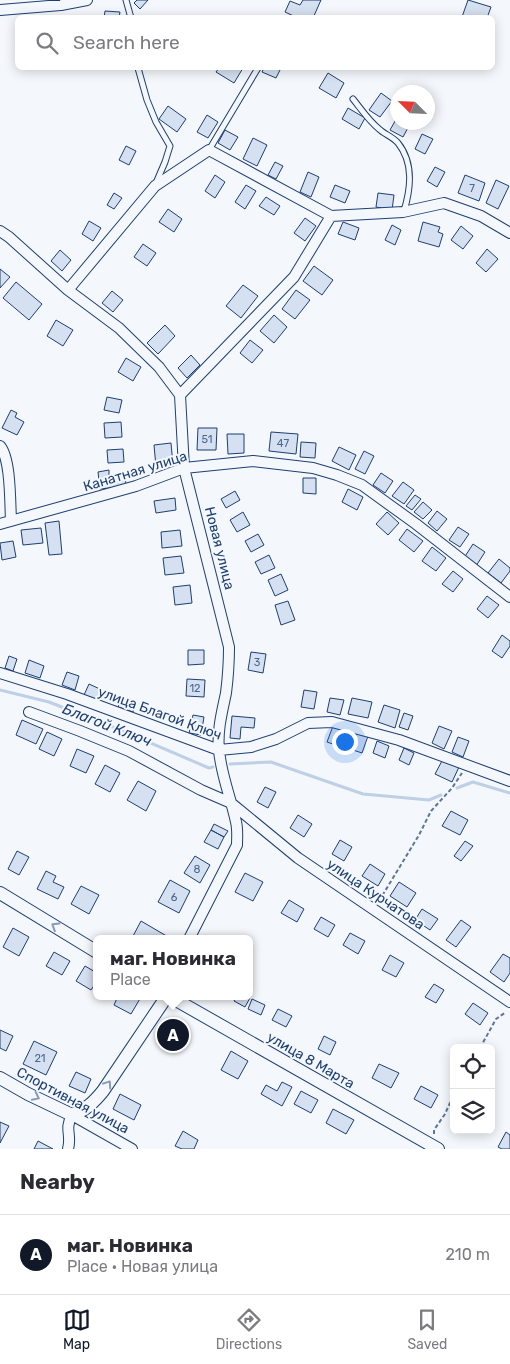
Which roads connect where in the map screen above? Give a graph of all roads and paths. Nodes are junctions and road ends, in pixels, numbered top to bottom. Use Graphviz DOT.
graph roads {
  1 [pos="87,0"];
  2 [pos="126,0"];
  3 [pos="0,10"];
  4 [pos="130,15"];
  5 [pos="139,70"];
  6 [pos="257,70"];
  7 [pos="353,99"];
  8 [pos="209,150"];
  9 [pos="155,186"];
  10 [pos="404,212"];
  11 [pos="331,216"];
  12 [pos="0,232"];
  13 [pos="510,233"];
  14 [pos="68,290"];
  15 [pos="180,395"];
  16 [pos="0,446"];
  17 [pos="184,468"];
  18 [pos="11,521"];
  19 [pos="0,524"];
  20 [pos="510,598"];
  21 [pos="0,673"];
  22 [pos="29,712"];
  23 [pos="219,750"];
  24 [pos="467,765"];
  25 [pos="510,781"];
  26 [pos="231,803"];
  27 [pos="0,892"];
  28 [pos="373,909"];
  29 [pos="192,935"];
  30 [pos="93,950"];
  31 [pos="165,1000"];
  32 [pos="175,1000"];
  33 [pos="510,1002"];
  34 [pos="510,1009"];
  35 [pos="482,1044"];
  36 [pos="0,1078"];
  37 [pos="450,1103"];
  38 [pos="72,1115"];
  39 [pos="434,1148"];
  40 [pos="68,1149"];
  41 [pos="132,1149"];
  1 -- 3 [label="street"];
  2 -- 4 [label="lane"];
  5 -- 9 [label="lane"];
  6 -- 8 [label="lane"];
  7 -- 10 [label="lane"];
  8 -- 9 [label="street"];
  8 -- 11 [label="street"];
  9 -- 14 [label="street"];
  10 -- 11 [label="street"];
  10 -- 13 [label="street"];
  11 -- 15 [label="street"];
  12 -- 14 [label="street"];
  14 -- 15 [label="street"];
  15 -- 17 [label="street, Новая улица"];
  16 -- 18 [label="street"];
  17 -- 18 [label="street, Канатная улица"];
  17 -- 20 [label="street, Канатная улица"];
  17 -- 23 [label="street, Новая улица"];
  18 -- 19 [label="street, Канатная улица"];
  21 -- 23 [label="street, улица Благой Ключ"];
  22 -- 26 [label="street"];
  23 -- 24 [label="street, улица Благой Ключ"];
  23 -- 26 [label="street, Новая улица"];
  24 -- 25 [label="street, улица Благой Ключ"];
  24 -- 28 [label="path"];
  26 -- 28 [label="street, улица Курчатова"];
  26 -- 29 [label="street, Новая улица"];
  30 -- 27 [label="street, one-way"];
  28 -- 33 [label="street, улица Курчатова"];
  38 -- 31 [label="street, one-way"];
  32 -- 39 [label="street, улица 8 Марта"];
  34 -- 35 [label="path"];
  36 -- 38 [label="street, Спортивная улица, one-way"];
  37 -- 39 [label="path"];
  38 -- 40 [label="street"];
  38 -- 41 [label="street, Спортивная улица"];
}
